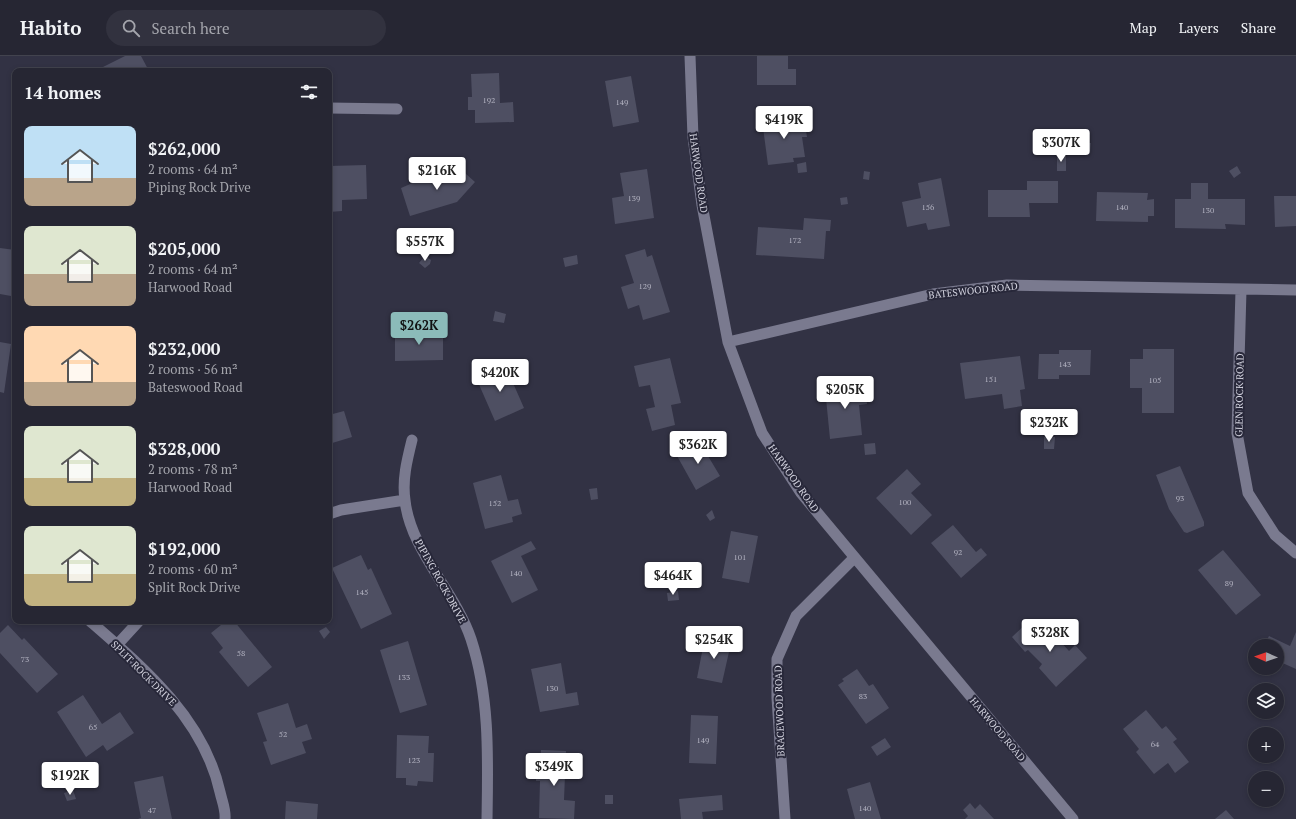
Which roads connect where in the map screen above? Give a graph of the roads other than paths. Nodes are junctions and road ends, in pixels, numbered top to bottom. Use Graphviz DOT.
graph roads {
  1 [pos="690,56"];
  2 [pos="332,108"];
  3 [pos="396,109"];
  4 [pos="1241,290"];
  5 [pos="1296,290"];
  6 [pos="728,342"];
  7 [pos="412,440"];
  8 [pos="405,500"];
  9 [pos="332,513"];
  10 [pos="1296,554"];
  11 [pos="854,558"];
  12 [pos="93,624"];
  13 [pos="136,624"];
  14 [pos="117,645"];
  15 [pos="225,819"];
  16 [pos="487,819"];
  17 [pos="785,819"];
  18 [pos="1073,819"];
  1 -- 6 [label="street, HARWOOD ROAD"];
  2 -- 3 [label="street"];
  4 -- 5 [label="street, BATESWOOD ROAD"];
  4 -- 6 [label="street, BATESWOOD ROAD"];
  4 -- 10 [label="street, GLEN ROCK ROAD"];
  6 -- 11 [label="street, HARWOOD ROAD"];
  7 -- 8 [label="street, PIPING ROCK DRIVE"];
  8 -- 9 [label="street"];
  8 -- 16 [label="street, PIPING ROCK DRIVE"];
  11 -- 17 [label="street, BRACEWOOD ROAD"];
  11 -- 18 [label="street, HARWOOD ROAD"];
  12 -- 14 [label="street, SPLIT ROCK DRIVE"];
  13 -- 14 [label="street"];
  14 -- 15 [label="street, SPLIT ROCK DRIVE"];
}
